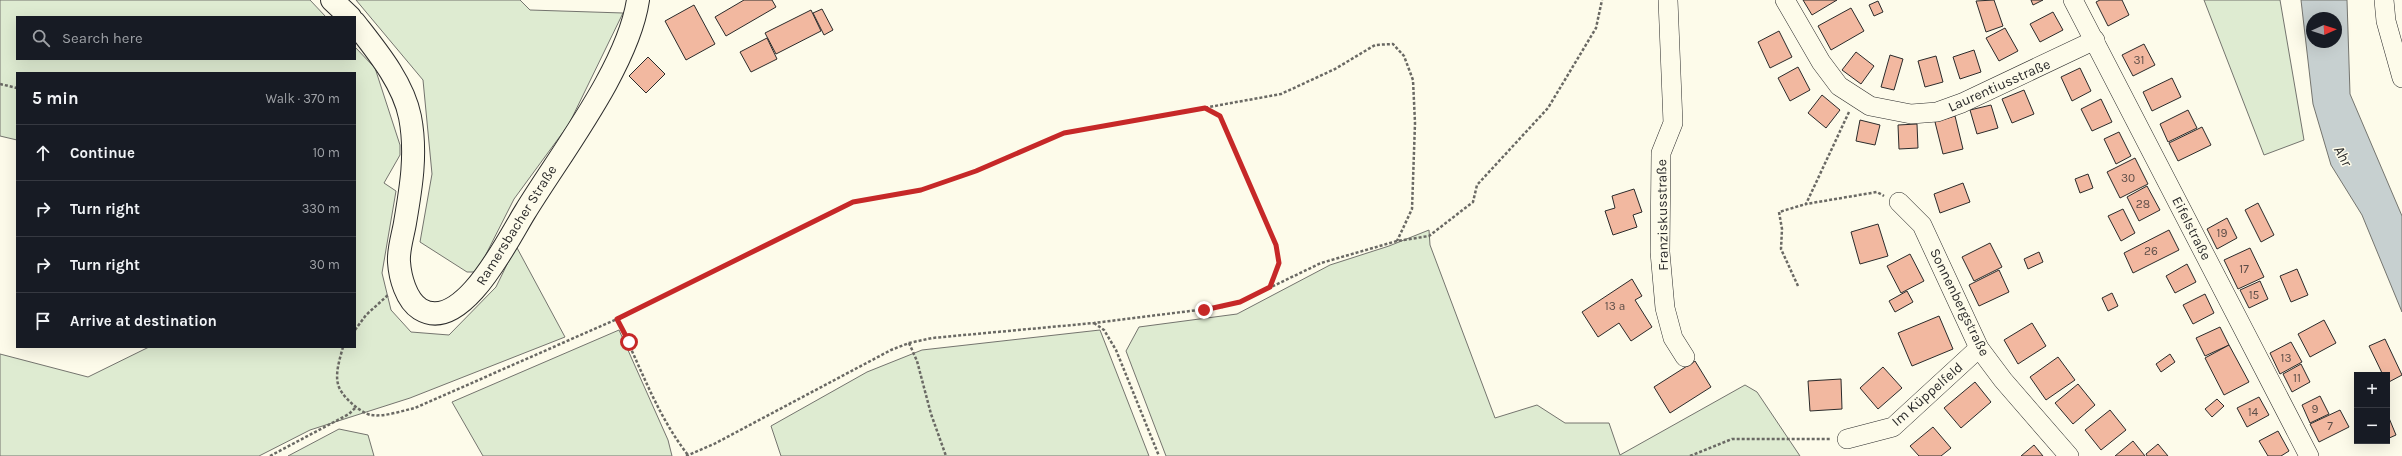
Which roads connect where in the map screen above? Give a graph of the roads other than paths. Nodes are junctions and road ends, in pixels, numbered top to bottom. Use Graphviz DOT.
graph roads {
  1 [pos="332,0"];
  2 [pos="638,0"];
  3 [pos="1668,0"];
  4 [pos="1785,0"];
  5 [pos="2073,0"];
  6 [pos="2384,0"];
  7 [pos="349,16"];
  8 [pos="356,24"];
  9 [pos="2095,40"];
  10 [pos="2402,78"];
  11 [pos="1899,202"];
  12 [pos="1979,348"];
  13 [pos="1684,357"];
  14 [pos="1847,439"];
  15 [pos="2069,456"];
  16 [pos="2309,456"];
  1 -- 7 [label="main road"];
  2 -- 8 [label="main road, Ramersbacher Straße"];
  3 -- 13 [label="street, Franziskusstraße"];
  4 -- 9 [label="street, Laurentiusstraße"];
  5 -- 9 [label="street, Eifelstraße"];
  6 -- 10 [label="street"];
  9 -- 16 [label="street, Eifelstraße"];
  11 -- 12 [label="street, Sonnenbergstraße"];
  12 -- 14 [label="street, Im Küppelfeld"];
  12 -- 15 [label="street, Sonnenbergstraße"];
}
